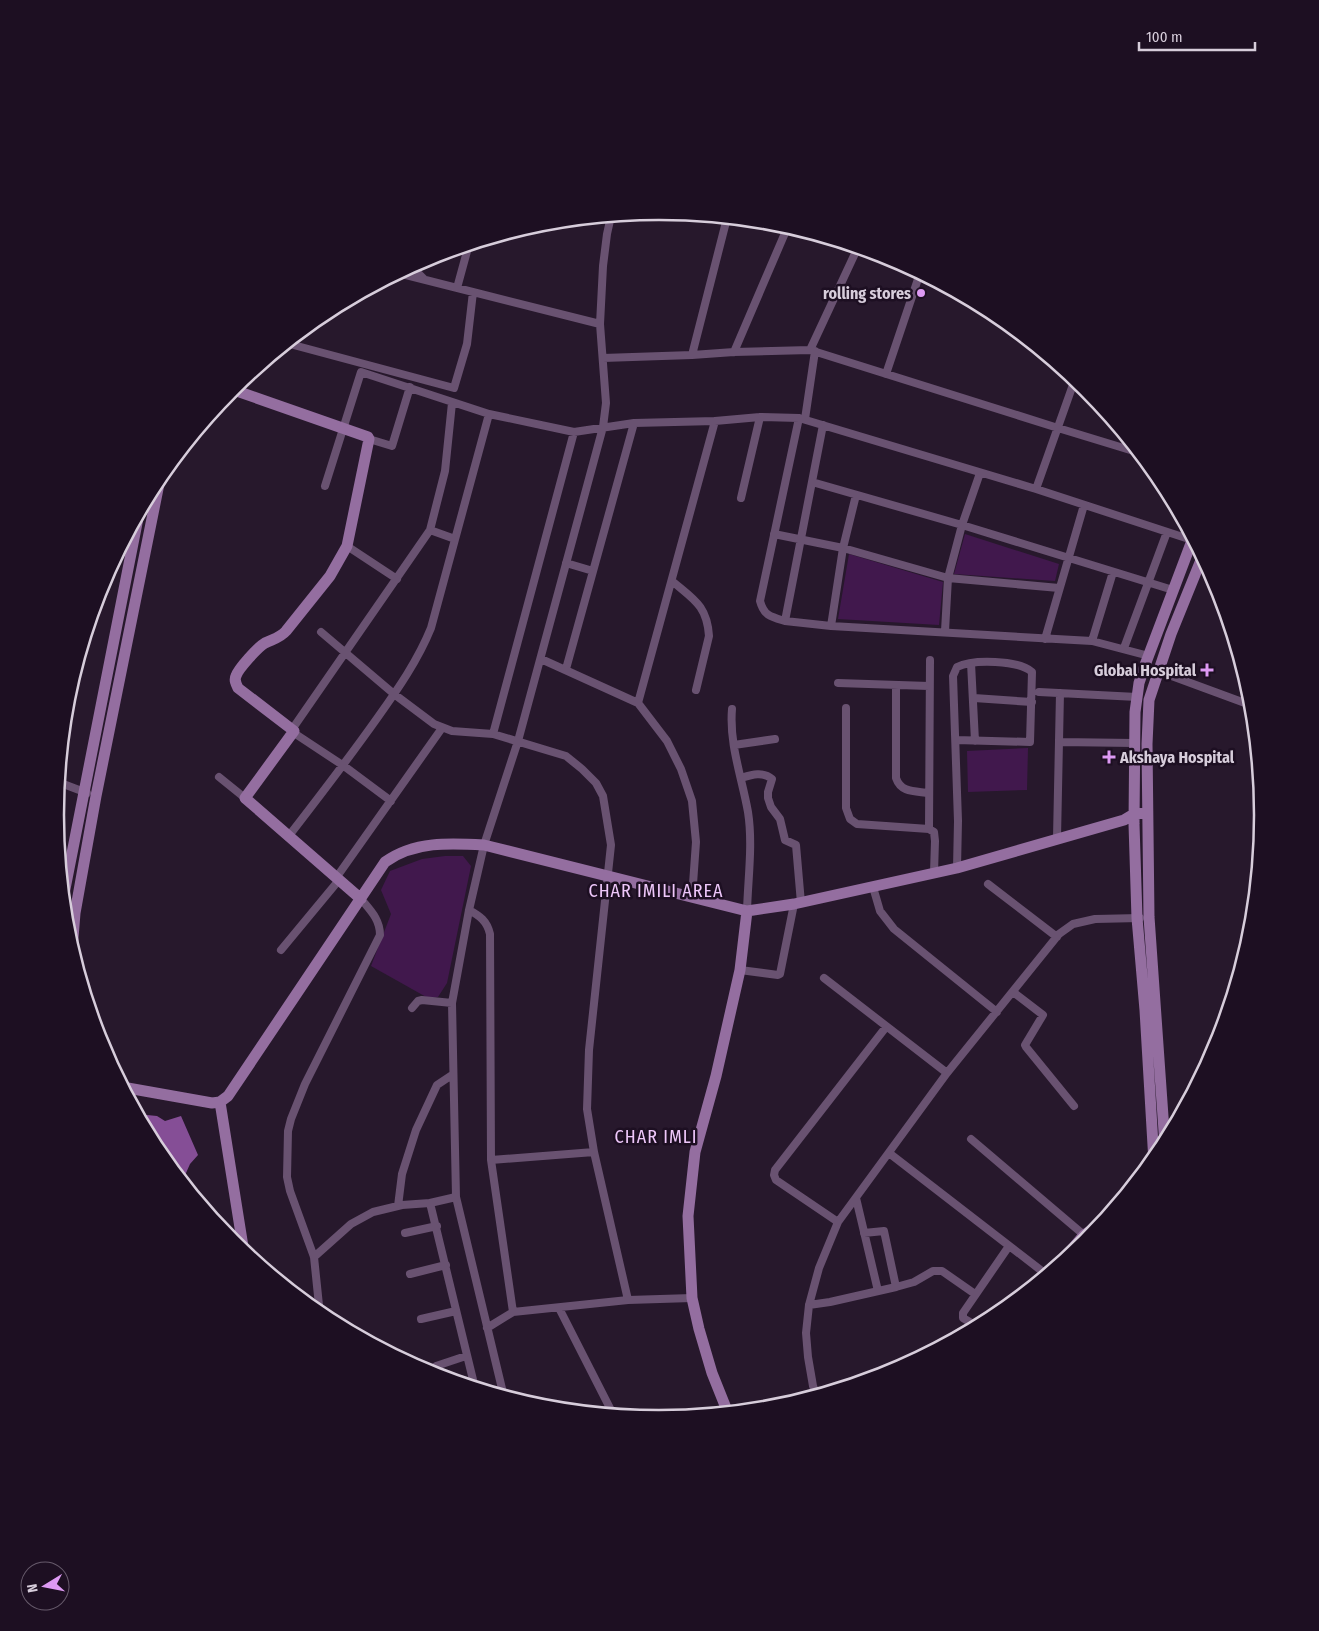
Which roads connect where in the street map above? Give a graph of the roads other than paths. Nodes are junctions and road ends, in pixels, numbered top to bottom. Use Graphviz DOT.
graph roads {
  1 [pos="610,222"];
  2 [pos="726,224"];
  3 [pos="785,233"];
  4 [pos="468,251"];
  5 [pos="855,253"];
  6 [pos="417,272"];
  7 [pos="408,276"];
  8 [pos="918,279"];
  9 [pos="426,280"];
  10 [pos="457,288"];
  11 [pos="472,292"];
  12 [pos="600,324"];
  13 [pos="294,345"];
  14 [pos="812,351"];
  15 [pos="734,352"];
  16 [pos="692,355"];
  17 [pos="603,358"];
  18 [pos="886,374"];
  19 [pos="1072,386"];
  20 [pos="410,388"];
  21 [pos="240,392"];
  22 [pos="452,403"];
  23 [pos="490,414"];
  24 [pos="760,417"];
  25 [pos="802,419"];
  26 [pos="715,421"];
  27 [pos="634,423"];
  28 [pos="823,426"];
  29 [pos="343,427"];
  30 [pos="603,428"];
  31 [pos="1058,428"];
  32 [pos="574,432"];
  33 [pos="370,439"];
  34 [pos="1128,449"];
  35 [pos="980,473"];
  36 [pos="812,482"];
  37 [pos="325,486"];
  38 [pos="1036,489"];
  39 [pos="856,495"];
  40 [pos="156,498"];
  41 [pos="741,498"];
  42 [pos="1084,505"];
  43 [pos="962,525"];
  44 [pos="139,528"];
  45 [pos="150,530"];
  46 [pos="430,530"];
  47 [pos="1167,532"];
  48 [pos="774,534"];
  49 [pos="134,535"];
  50 [pos="1186,538"];
  51 [pos="454,539"];
  52 [pos="800,539"];
  53 [pos="347,546"];
  54 [pos="1191,547"];
  55 [pos="843,548"];
  56 [pos="1069,558"];
  57 [pos="566,564"];
  58 [pos="1199,564"];
  59 [pos="593,571"];
  60 [pos="1113,572"];
  61 [pos="397,578"];
  62 [pos="948,578"];
  63 [pos="672,581"];
  64 [pos="1149,582"];
  65 [pos="1059,588"];
  66 [pos="1173,590"];
  67 [pos="785,621"];
  68 [pos="830,626"];
  69 [pos="944,631"];
  70 [pos="321,632"];
  71 [pos="1045,639"];
  72 [pos="1092,641"];
  73 [pos="1124,648"];
  74 [pos="345,652"];
  75 [pos="1149,656"];
  76 [pos="541,659"];
  77 [pos="930,660"];
  78 [pos="971,662"];
  79 [pos="566,669"];
  80 [pos="1158,671"];
  81 [pos="838,683"];
  82 [pos="896,685"];
  83 [pos="929,686"];
  84 [pos="696,690"];
  85 [pos="1039,692"];
  86 [pos="1060,693"];
  87 [pos="394,694"];
  88 [pos="1137,697"];
  89 [pos="974,698"];
  90 [pos="1032,702"];
  91 [pos="638,703"];
  92 [pos="1245,703"];
  93 [pos="846,708"];
  94 [pos="732,709"];
  95 [pos="442,728"];
  96 [pos="293,730"];
  97 [pos="492,734"];
  98 [pos="775,738"];
  99 [pos="956,740"];
  100 [pos="518,741"];
  101 [pos="975,741"];
  102 [pos="1059,742"];
  103 [pos="1134,743"];
  104 [pos="734,745"];
  105 [pos="344,766"];
  106 [pos="219,776"];
  107 [pos="740,778"];
  108 [pos="65,785"];
  109 [pos="84,792"];
  110 [pos="929,793"];
  111 [pos="96,796"];
  112 [pos="245,798"];
  113 [pos="391,801"];
  114 [pos="1147,818"];
  115 [pos="1130,819"];
  116 [pos="929,829"];
  117 [pos="288,837"];
  118 [pos="1057,838"];
  119 [pos="484,845"];
  120 [pos="957,868"];
  121 [pos="934,873"];
  122 [pos="67,877"];
  123 [pos="609,877"];
  124 [pos="338,879"];
  125 [pos="988,884"];
  126 [pos="873,887"];
  127 [pos="692,898"];
  128 [pos="360,899"];
  129 [pos="797,903"];
  130 [pos="469,910"];
  131 [pos="746,911"];
  132 [pos="1137,918"];
  133 [pos="1149,918"];
  134 [pos="74,925"];
  135 [pos="1057,937"];
  136 [pos="281,950"];
  137 [pos="740,970"];
  138 [pos="824,978"];
  139 [pos="1013,992"];
  140 [pos="452,1002"];
  141 [pos="412,1008"];
  142 [pos="997,1012"];
  143 [pos="886,1027"];
  144 [pos="947,1073"];
  145 [pos="452,1075"];
  146 [pos="130,1088"];
  147 [pos="220,1102"];
  148 [pos="1074,1106"];
  149 [pos="1164,1131"];
  150 [pos="971,1139"];
  151 [pos="1153,1148"];
  152 [pos="594,1152"];
  153 [pos="890,1153"];
  154 [pos="490,1160"];
  155 [pos="456,1197"];
  156 [pos="856,1198"];
  157 [pos="430,1203"];
  158 [pos="398,1206"];
  159 [pos="838,1222"];
  160 [pos="437,1226"];
  161 [pos="864,1233"];
  162 [pos="405,1234"];
  163 [pos="1084,1235"];
  164 [pos="242,1241"];
  165 [pos="1009,1246"];
  166 [pos="314,1257"];
  167 [pos="446,1265"];
  168 [pos="1042,1272"];
  169 [pos="410,1274"];
  170 [pos="896,1287"];
  171 [pos="878,1291"];
  172 [pos="975,1294"];
  173 [pos="692,1298"];
  174 [pos="628,1300"];
  175 [pos="319,1304"];
  176 [pos="809,1305"];
  177 [pos="558,1308"];
  178 [pos="456,1311"];
  179 [pos="513,1312"];
  180 [pos="421,1319"];
  181 [pos="970,1323"];
  182 [pos="487,1328"];
  183 [pos="466,1356"];
  184 [pos="436,1366"];
  185 [pos="473,1382"];
  186 [pos="502,1390"];
  187 [pos="815,1391"];
  188 [pos="726,1407"];
  189 [pos="610,1409"];
  1 -- 12 [label="street"];
  2 -- 16 [label="street"];
  3 -- 15 [label="street"];
  4 -- 10 [label="street"];
  5 -- 14 [label="street"];
  6 -- 9 [label="street"];
  7 -- 9 [label="street"];
  8 -- 18 [label="street"];
  9 -- 10 [label="street"];
  10 -- 11 [label="street"];
  11 -- 12 [label="street"];
  11 -- 13 [label="street"];
  12 -- 17 [label="street"];
  14 -- 15 [label="street"];
  14 -- 18 [label="street"];
  14 -- 25 [label="street"];
  15 -- 16 [label="street"];
  16 -- 17 [label="street"];
  17 -- 30 [label="street"];
  18 -- 31 [label="street"];
  19 -- 31 [label="street"];
  20 -- 22 [label="street"];
  20 -- 29 [label="street"];
  20 -- 33 [label="street"];
  21 -- 29 [label="main road"];
  22 -- 23 [label="street"];
  22 -- 46 [label="street"];
  23 -- 32 [label="street"];
  23 -- 51 [label="street"];
  24 -- 25 [label="street"];
  24 -- 26 [label="street"];
  24 -- 41 [label="street"];
  25 -- 28 [label="street"];
  25 -- 48 [label="street"];
  26 -- 27 [label="street"];
  26 -- 63 [label="street"];
  27 -- 30 [label="street"];
  27 -- 59 [label="street"];
  28 -- 35 [label="street"];
  28 -- 36 [label="street"];
  29 -- 33 [label="main road"];
  29 -- 37 [label="street"];
  30 -- 32 [label="street"];
  30 -- 57 [label="street"];
  31 -- 34 [label="street"];
  31 -- 38 [label="street"];
  32 -- 97 [label="street"];
  33 -- 53 [label="main road"];
  35 -- 38 [label="street"];
  35 -- 43 [label="street"];
  36 -- 39 [label="street"];
  36 -- 52 [label="street"];
  38 -- 42 [label="street"];
  39 -- 43 [label="street"];
  39 -- 55 [label="street"];
  40 -- 45 [label="main road"];
  42 -- 47 [label="street"];
  42 -- 56 [label="street"];
  43 -- 56 [label="street"];
  43 -- 62 [label="street"];
  44 -- 45 [label="main road"];
  45 -- 111 [label="main road"];
  46 -- 51 [label="street"];
  46 -- 61 [label="street"];
  47 -- 50 [label="street"];
  47 -- 64 [label="street"];
  48 -- 52 [label="street"];
  48 -- 67 [label="street"];
  49 -- 109 [label="main road"];
  51 -- 87 [label="street"];
  52 -- 55 [label="street"];
  52 -- 67 [label="street"];
  53 -- 61 [label="street"];
  53 -- 96 [label="main road"];
  54 -- 66 [label="main road"];
  55 -- 62 [label="street"];
  55 -- 68 [label="street"];
  56 -- 60 [label="street"];
  56 -- 65 [label="street"];
  57 -- 59 [label="street"];
  57 -- 76 [label="street"];
  58 -- 80 [label="main road"];
  59 -- 79 [label="street"];
  60 -- 64 [label="street"];
  60 -- 72 [label="street"];
  61 -- 74 [label="street"];
  62 -- 65 [label="street"];
  62 -- 69 [label="street"];
  63 -- 84 [label="street"];
  63 -- 91 [label="street"];
  64 -- 66 [label="street"];
  64 -- 73 [label="street"];
  65 -- 71 [label="street"];
  66 -- 75 [label="main road"];
  67 -- 68 [label="street"];
  68 -- 69 [label="street"];
  69 -- 71 [label="street"];
  70 -- 74 [label="street"];
  71 -- 72 [label="street"];
  72 -- 73 [label="street"];
  73 -- 75 [label="street"];
  74 -- 87 [label="street"];
  74 -- 96 [label="street"];
  75 -- 88 [label="main road"];
  76 -- 79 [label="street"];
  76 -- 100 [label="street"];
  77 -- 83 [label="street"];
  78 -- 89 [label="street"];
  78 -- 90 [label="street"];
  78 -- 99 [label="street"];
  79 -- 91 [label="street"];
  80 -- 92 [label="street"];
  80 -- 114 [label="main road"];
  81 -- 82 [label="street"];
  82 -- 83 [label="street"];
  82 -- 110 [label="street"];
  83 -- 110 [label="street"];
  85 -- 86 [label="street"];
  86 -- 88 [label="street"];
  86 -- 102 [label="street"];
  87 -- 95 [label="street"];
  87 -- 105 [label="street"];
  88 -- 103 [label="main road"];
  89 -- 90 [label="street"];
  89 -- 101 [label="street"];
  90 -- 101 [label="street"];
  91 -- 127 [label="street"];
  93 -- 116 [label="street"];
  94 -- 104 [label="street"];
  95 -- 97 [label="street"];
  95 -- 113 [label="street"];
  96 -- 105 [label="street"];
  96 -- 112 [label="main road"];
  97 -- 100 [label="street"];
  98 -- 104 [label="street"];
  99 -- 101 [label="street"];
  99 -- 120 [label="street"];
  100 -- 119 [label="street"];
  100 -- 123 [label="street"];
  102 -- 103 [label="street"];
  102 -- 118 [label="street"];
  103 -- 115 [label="main road"];
  104 -- 107 [label="street"];
  105 -- 113 [label="street"];
  105 -- 117 [label="street"];
  106 -- 112 [label="street"];
  107 -- 129 [label="street"];
  107 -- 131 [label="street"];
  108 -- 109 [label="street"];
  109 -- 111 [label="street"];
  109 -- 122 [label="main road"];
  110 -- 116 [label="street"];
  111 -- 134 [label="main road"];
  112 -- 117 [label="main road"];
  113 -- 124 [label="street"];
  114 -- 115 [label="main road"];
  114 -- 133 [label="main road"];
  115 -- 118 [label="main road"];
  115 -- 132 [label="main road"];
  116 -- 121 [label="street"];
  117 -- 124 [label="main road"];
  118 -- 120 [label="main road"];
  119 -- 123 [label="main road"];
  119 -- 128 [label="main road"];
  119 -- 130 [label="street"];
  120 -- 121 [label="main road"];
  121 -- 126 [label="main road"];
  123 -- 127 [label="main road"];
  123 -- 152 [label="street"];
  124 -- 128 [label="main road"];
  124 -- 136 [label="street"];
  125 -- 135 [label="street"];
  126 -- 129 [label="main road"];
  126 -- 142 [label="street"];
  127 -- 131 [label="main road"];
  128 -- 147 [label="main road"];
  128 -- 166 [label="street"];
  129 -- 131 [label="main road"];
  129 -- 137 [label="street"];
  130 -- 140 [label="street"];
  130 -- 154 [label="street"];
  131 -- 137 [label="main road"];
  132 -- 133 [label="street"];
  132 -- 135 [label="street"];
  132 -- 151 [label="main road"];
  133 -- 149 [label="main road"];
  135 -- 139 [label="street"];
  137 -- 173 [label="main road"];
  138 -- 143 [label="street"];
  139 -- 142 [label="street"];
  139 -- 148 [label="street"];
  140 -- 141 [label="street"];
  140 -- 145 [label="street"];
  142 -- 144 [label="street"];
  143 -- 144 [label="street"];
  143 -- 159 [label="street"];
  144 -- 153 [label="street"];
  145 -- 155 [label="street"];
  145 -- 158 [label="street"];
  146 -- 147 [label="main road"];
  147 -- 164 [label="main road"];
  150 -- 163 [label="street"];
  152 -- 154 [label="street"];
  152 -- 174 [label="street"];
  153 -- 156 [label="street"];
  153 -- 165 [label="street"];
  154 -- 179 [label="street"];
  155 -- 157 [label="street"];
  155 -- 182 [label="street"];
  156 -- 159 [label="street"];
  156 -- 161 [label="street"];
  157 -- 158 [label="street"];
  157 -- 160 [label="street"];
  158 -- 166 [label="street"];
  159 -- 176 [label="street"];
  160 -- 162 [label="street"];
  160 -- 167 [label="street"];
  161 -- 170 [label="street"];
  161 -- 171 [label="street"];
  165 -- 168 [label="street"];
  165 -- 172 [label="street"];
  166 -- 175 [label="street"];
  167 -- 169 [label="street"];
  167 -- 178 [label="street"];
  170 -- 171 [label="street"];
  170 -- 172 [label="street"];
  171 -- 176 [label="street"];
  172 -- 181 [label="street"];
  173 -- 174 [label="street"];
  173 -- 188 [label="main road"];
  174 -- 177 [label="street"];
  176 -- 187 [label="street"];
  177 -- 179 [label="street"];
  177 -- 189 [label="street"];
  178 -- 180 [label="street"];
  178 -- 183 [label="street"];
  179 -- 182 [label="street"];
  182 -- 186 [label="street"];
  183 -- 184 [label="street"];
  183 -- 185 [label="street"];
}
